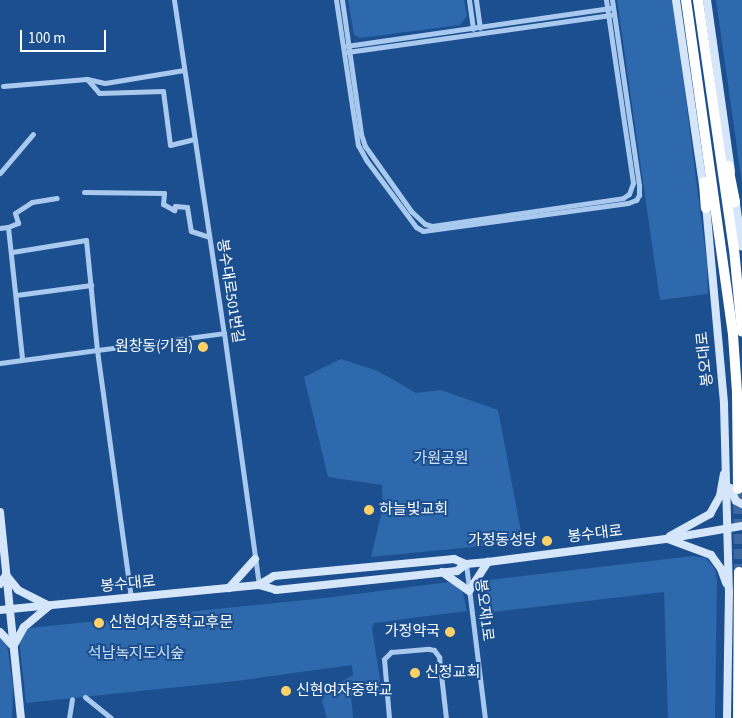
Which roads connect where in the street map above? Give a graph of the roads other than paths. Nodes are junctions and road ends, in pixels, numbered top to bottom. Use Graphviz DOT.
graph roads {
  1 [pos="174,0"];
  2 [pos="336,0"];
  3 [pos="342,0"];
  4 [pos="469,0"];
  5 [pos="476,0"];
  6 [pos="606,0"];
  7 [pos="612,0"];
  8 [pos="676,0"];
  9 [pos="684,0"];
  10 [pos="700,0"];
  11 [pos="707,0"];
  12 [pos="610,8"];
  13 [pos="611,15"];
  14 [pos="480,27"];
  15 [pos="473,28"];
  16 [pos="481,33"];
  17 [pos="474,34"];
  18 [pos="346,49"];
  19 [pos="184,70"];
  20 [pos="87,79"];
  21 [pos="709,80"];
  22 [pos="697,81"];
  23 [pos="3,86"];
  24 [pos="33,134"];
  25 [pos="194,139"];
  26 [pos="0,173"];
  27 [pos="84,192"];
  28 [pos="57,198"];
  29 [pos="735,202"];
  30 [pos="706,208"];
  31 [pos="8,227"];
  32 [pos="0,228"];
  33 [pos="209,236"];
  34 [pos="742,248"];
  35 [pos="12,252"];
  36 [pos="91,285"];
  37 [pos="16,295"];
  38 [pos="742,332"];
  39 [pos="224,333"];
  40 [pos="97,350"];
  41 [pos="22,359"];
  42 [pos="0,362"];
  43 [pos="726,462"];
  44 [pos="727,481"];
  45 [pos="738,489"];
  46 [pos="742,504"];
  47 [pos="0,512"];
  48 [pos="742,526"];
  49 [pos="728,530"];
  50 [pos="742,532"];
  51 [pos="666,539"];
  52 [pos="255,559"];
  53 [pos="488,562"];
  54 [pos="466,564"];
  55 [pos="442,572"];
  56 [pos="739,572"];
  57 [pos="6,575"];
  58 [pos="0,584"];
  59 [pos="259,585"];
  60 [pos="229,588"];
  61 [pos="729,590"];
  62 [pos="469,591"];
  63 [pos="131,598"];
  64 [pos="49,606"];
  65 [pos="9,609"];
  66 [pos="0,610"];
  67 [pos="0,632"];
  68 [pos="13,647"];
  69 [pos="85,697"];
  70 [pos="72,699"];
  71 [pos="21,718"];
  72 [pos="69,718"];
  73 [pos="111,718"];
  74 [pos="389,718"];
  75 [pos="446,718"];
  76 [pos="485,718"];
  77 [pos="727,718"];
  78 [pos="738,718"];
  1 -- 19 [label="street, 봉수대로501번길"];
  2 -- 18 [label="street"];
  3 -- 18 [label="street"];
  4 -- 15 [label="street"];
  5 -- 14 [label="street"];
  6 -- 12 [label="street"];
  7 -- 12 [label="street"];
  8 -- 30 [label="main road, 봉오대로"];
  9 -- 22 [label="highway, 봉오대로"];
  10 -- 21 [label="highway"];
  11 -- 29 [label="main road"];
  12 -- 13 [label="street"];
  12 -- 14 [label="street"];
  13 -- 16 [label="street"];
  13 -- 18 [label="street"];
  13 -- 18 [label="street"];
  14 -- 15 [label="street"];
  14 -- 16 [label="street"];
  15 -- 17 [label="street"];
  15 -- 18 [label="street"];
  16 -- 17 [label="street"];
  17 -- 18 [label="street"];
  19 -- 20 [label="street"];
  19 -- 25 [label="street, 봉수대로501번길"];
  20 -- 23 [label="street"];
  20 -- 25 [label="street"];
  21 -- 29 [label="highway"];
  21 -- 38 [label="highway"];
  22 -- 30 [label="highway"];
  22 -- 45 [label="highway, 봉오대로"];
  24 -- 26 [label="street"];
  25 -- 33 [label="street, 봉수대로501번길"];
  27 -- 33 [label="street"];
  28 -- 31 [label="street"];
  29 -- 34 [label="main road"];
  30 -- 43 [label="main road, 봉오대로"];
  31 -- 32 [label="street"];
  31 -- 35 [label="street"];
  33 -- 39 [label="street, 봉수대로501번길"];
  35 -- 36 [label="street"];
  35 -- 37 [label="street"];
  36 -- 37 [label="street"];
  36 -- 40 [label="street"];
  37 -- 41 [label="street"];
  39 -- 40 [label="street"];
  39 -- 52 [label="street, 봉수대로501번길"];
  40 -- 41 [label="street"];
  40 -- 63 [label="street"];
  41 -- 42 [label="street"];
  43 -- 44 [label="main road, 봉오대로"];
  43 -- 51 [label="main road"];
  44 -- 46 [label="main road"];
  44 -- 49 [label="main road, 봉오대로"];
  47 -- 57 [label="main road"];
  48 -- 49 [label="main road, 봉수대로"];
  49 -- 50 [label="main road, 봉수대로"];
  49 -- 51 [label="main road, 봉수대로"];
  49 -- 61 [label="main road, 봉오대로"];
  51 -- 53 [label="main road, 봉수대로"];
  51 -- 61 [label="main road"];
  52 -- 59 [label="street, 봉수대로501번길"];
  52 -- 60 [label="main road"];
  53 -- 54 [label="main road, 봉수대로"];
  53 -- 62 [label="main road"];
  54 -- 55 [label="main road, 봉수대로"];
  54 -- 59 [label="main road, 봉수대로"];
  54 -- 62 [label="street, 봉오재1로"];
  55 -- 59 [label="main road, 봉수대로"];
  55 -- 62 [label="main road"];
  56 -- 78 [label="highway"];
  57 -- 58 [label="main road"];
  57 -- 64 [label="main road"];
  57 -- 65 [label="main road"];
  59 -- 60 [label="main road, 봉수대로"];
  60 -- 63 [label="main road, 봉수대로"];
  61 -- 77 [label="main road, 봉오대로"];
  62 -- 76 [label="street, 봉오재1로"];
  63 -- 64 [label="main road, 봉수대로"];
  64 -- 65 [label="main road, 봉수대로"];
  64 -- 68 [label="main road"];
  65 -- 66 [label="main road, 봉수대로"];
  65 -- 68 [label="main road"];
  67 -- 68 [label="main road"];
  68 -- 71 [label="main road"];
  69 -- 73 [label="street"];
  70 -- 72 [label="street"];
  74 -- 75 [label="street"];
}
